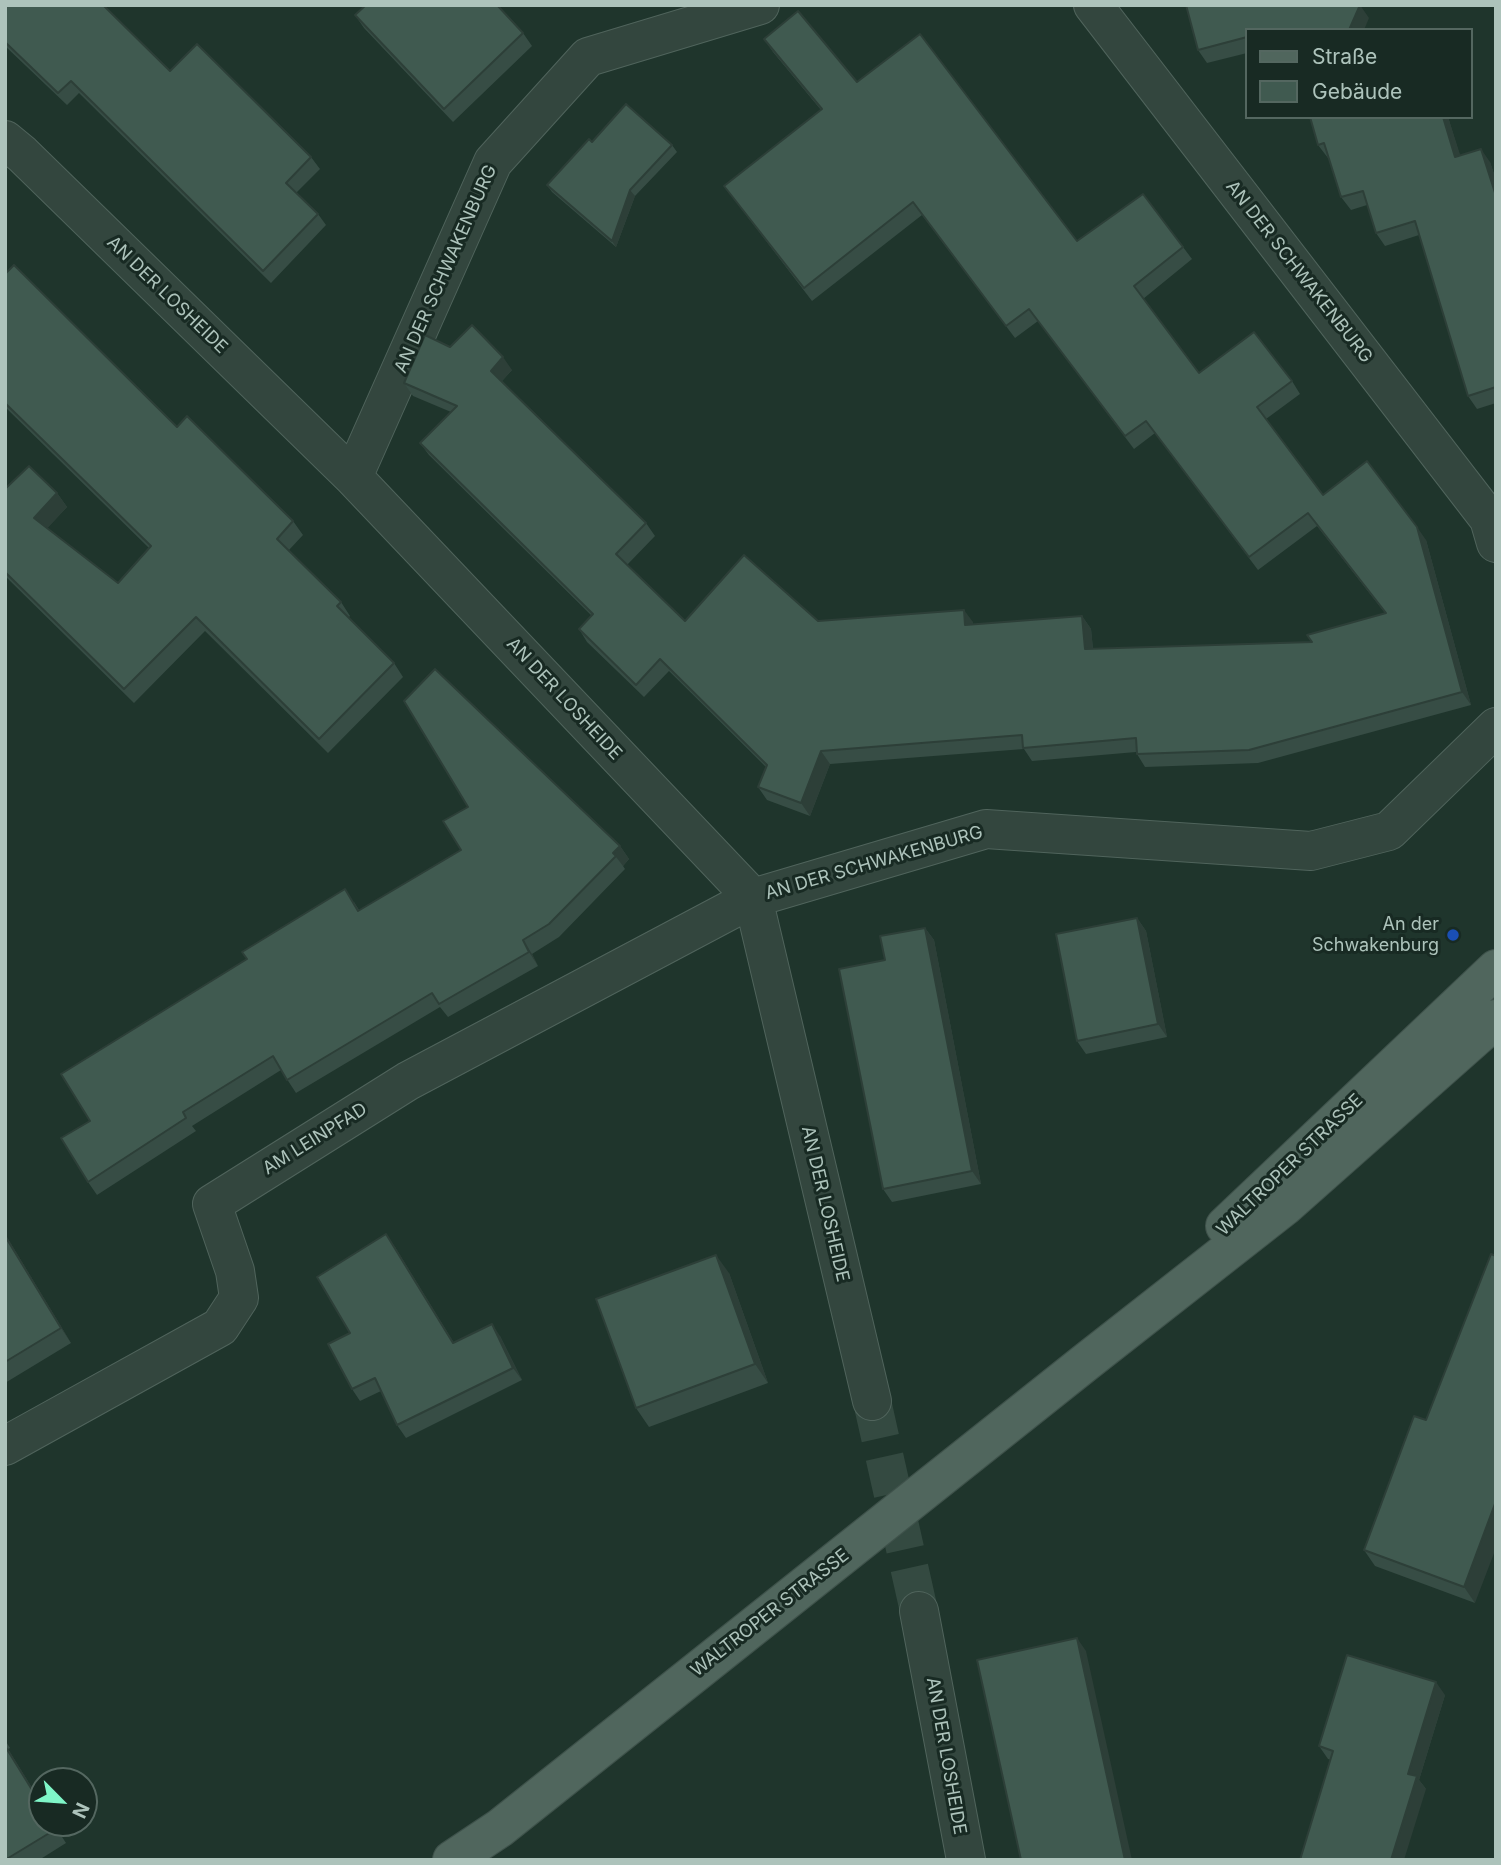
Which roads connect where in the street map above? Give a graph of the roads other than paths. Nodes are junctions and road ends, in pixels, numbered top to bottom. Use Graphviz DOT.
graph roads {
  1 [pos="761,5"];
  2 [pos="1093,5"];
  3 [pos="11,156"];
  4 [pos="353,477"];
  5 [pos="1496,543"];
  6 [pos="1496,727"];
  7 [pos="753,898"];
  8 [pos="1496,969"];
  9 [pos="1496,1019"];
  10 [pos="1086,1362"];
  11 [pos="872,1401"];
  12 [pos="5,1446"];
  13 [pos="919,1611"];
  14 [pos="452,1860"];
  15 [pos="965,1860"];
  1 -- 4 [label="street, AN DER SCHWAKENBURG"];
  2 -- 5 [label="street, AN DER SCHWAKENBURG"];
  3 -- 4 [label="street, AN DER LOSHEIDE"];
  4 -- 7 [label="street, AN DER LOSHEIDE"];
  6 -- 7 [label="street, AN DER SCHWAKENBURG"];
  7 -- 11 [label="street, AN DER LOSHEIDE"];
  7 -- 12 [label="street, AM LEINPFAD"];
  8 -- 10 [label="main road, WALTROPER STRASSE"];
  9 -- 10 [label="main road, WALTROPER STRASSE"];
  10 -- 14 [label="main road, WALTROPER STRASSE"];
  13 -- 15 [label="street, AN DER LOSHEIDE"];
}
